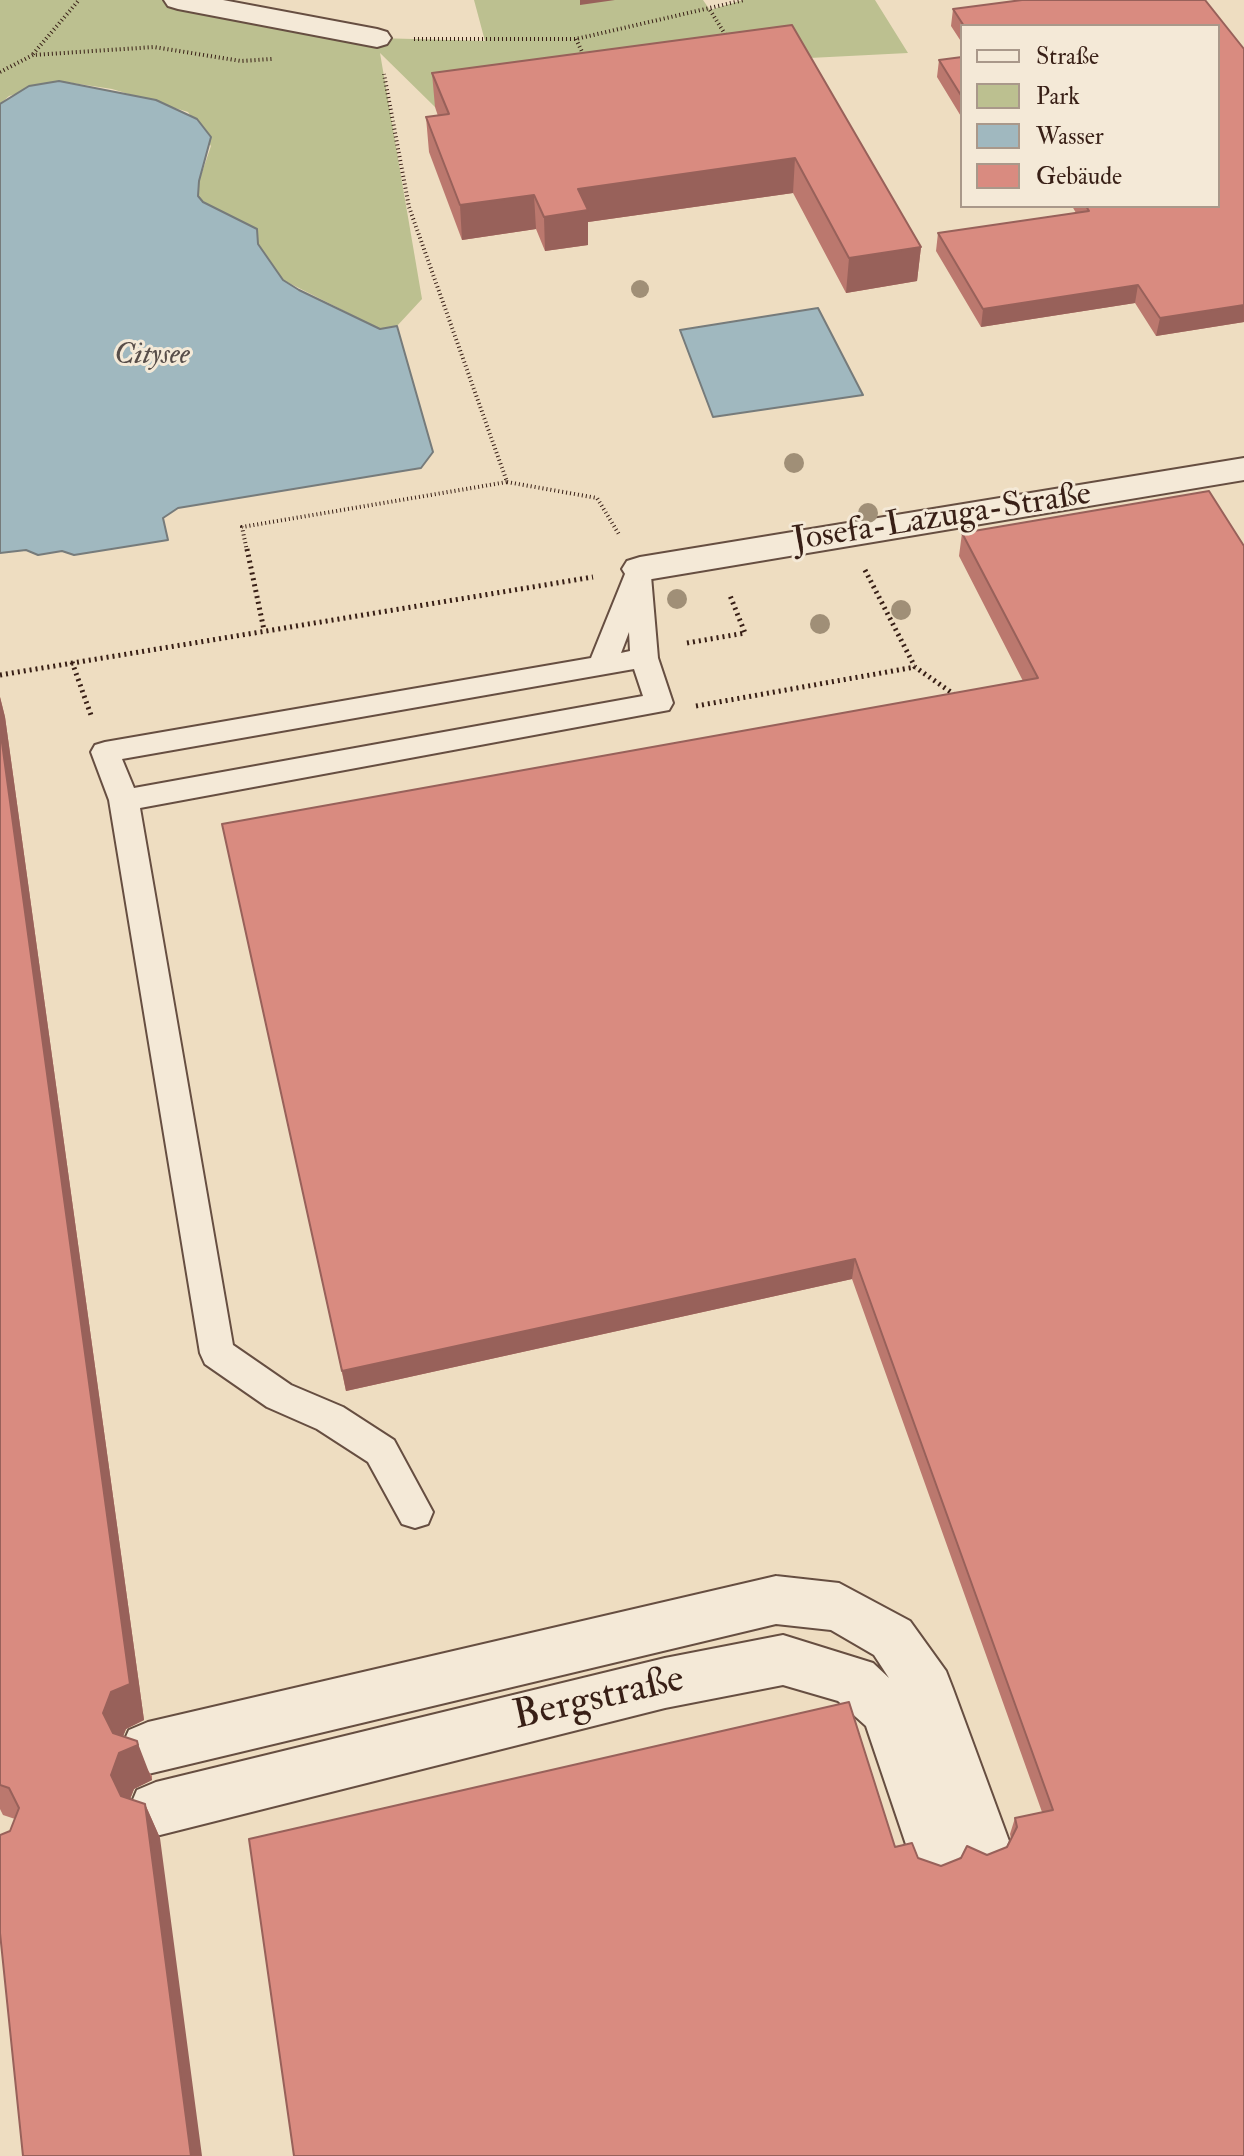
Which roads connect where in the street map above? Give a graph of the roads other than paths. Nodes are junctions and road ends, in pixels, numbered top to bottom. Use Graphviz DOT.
graph roads {
  1 [pos="178,0"];
  2 [pos="377,38"];
  3 [pos="1244,469"];
  4 [pos="640,569"];
  5 [pos="644,658"];
  6 [pos="602,666"];
  7 [pos="124,800"];
  8 [pos="415,1512"];
  9 [pos="148,1748"];
  10 [pos="156,1809"];
  1 -- 2 [label="street"];
  3 -- 4 [label="street, Josefa-Lazuga-Straße"];
  4 -- 5 [label="lane"];
  4 -- 6 [label="lane"];
  5 -- 6 [label="lane"];
  5 -- 7 [label="lane"];
  6 -- 7 [label="lane"];
  7 -- 8 [label="lane"];
  9 -- 10 [label="street, Bergstraße"];
}
